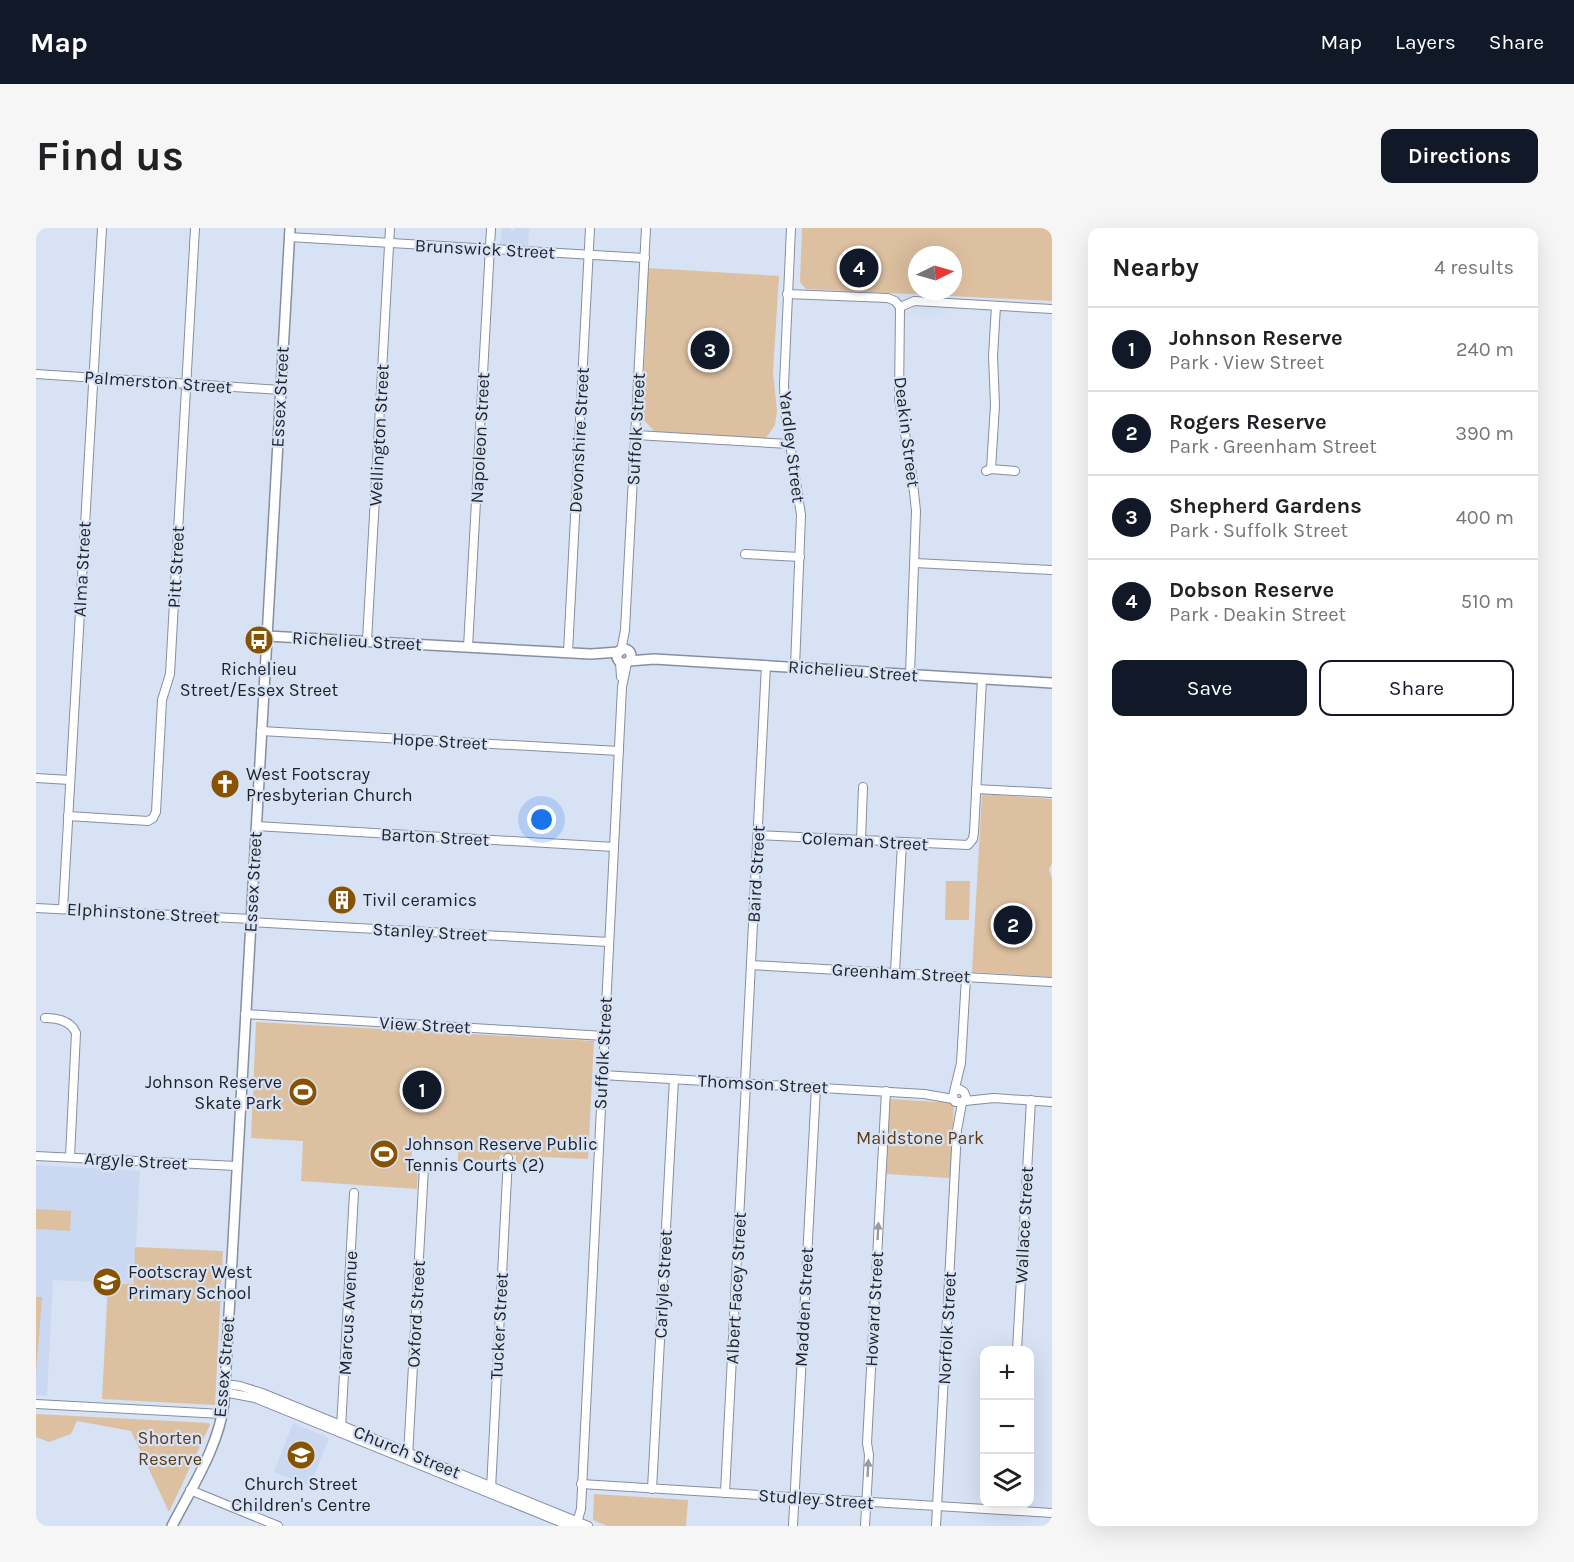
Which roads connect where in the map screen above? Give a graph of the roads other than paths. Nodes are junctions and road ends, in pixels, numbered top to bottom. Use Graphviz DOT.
graph roads {
  1 [pos="102,228"];
  2 [pos="195,228"];
  3 [pos="390,228"];
  4 [pos="491,228"];
  5 [pos="590,228"];
  6 [pos="646,228"];
  7 [pos="791,228"];
  8 [pos="289,233"];
  9 [pos="390,243"];
  10 [pos="490,249"];
  11 [pos="589,255"];
  12 [pos="645,258"];
  13 [pos="787,294"];
  14 [pos="996,306"];
  15 [pos="900,307"];
  16 [pos="1052,309"];
  17 [pos="36,374"];
  18 [pos="93,378"];
  19 [pos="187,385"];
  20 [pos="281,390"];
  21 [pos="636,435"];
  22 [pos="789,444"];
  23 [pos="1015,471"];
  24 [pos="745,554"];
  25 [pos="801,557"];
  26 [pos="915,563"];
  27 [pos="1052,570"];
  28 [pos="267,636"];
  29 [pos="367,641"];
  30 [pos="468,647"];
  31 [pos="568,652"];
  32 [pos="624,656"];
  33 [pos="766,665"];
  34 [pos="795,667"];
  35 [pos="910,674"];
  36 [pos="982,679"];
  37 [pos="1052,683"];
  38 [pos="261,731"];
  39 [pos="619,751"];
  40 [pos="36,778"];
  41 [pos="70,780"];
  42 [pos="863,786"];
  43 [pos="976,789"];
  44 [pos="1052,793"];
  45 [pos="68,816"];
  46 [pos="256,826"];
  47 [pos="758,835"];
  48 [pos="861,840"];
  49 [pos="902,843"];
  50 [pos="614,847"];
  51 [pos="36,908"];
  52 [pos="63,909"];
  53 [pos="251,920"];
  54 [pos="609,942"];
  55 [pos="751,965"];
  56 [pos="895,972"];
  57 [pos="966,977"];
  58 [pos="1052,982"];
  59 [pos="245,1014"];
  60 [pos="45,1018"];
  61 [pos="604,1036"];
  62 [pos="602,1075"];
  63 [pos="674,1079"];
  64 [pos="745,1083"];
  65 [pos="816,1087"];
  66 [pos="886,1092"];
  67 [pos="959,1096"];
  68 [pos="1030,1100"];
  69 [pos="1052,1102"];
  70 [pos="36,1156"];
  71 [pos="70,1158"];
  72 [pos="508,1158"];
  73 [pos="237,1166"];
  74 [pos="424,1167"];
  75 [pos="354,1192"];
  76 [pos="1017,1346"];
  77 [pos="225,1388"];
  78 [pos="36,1404"];
  79 [pos="222,1414"];
  80 [pos="341,1430"];
  81 [pos="408,1457"];
  82 [pos="581,1484"];
  83 [pos="652,1489"];
  84 [pos="190,1490"];
  85 [pos="491,1490"];
  86 [pos="725,1493"];
  87 [pos="795,1497"];
  88 [pos="867,1502"];
  89 [pos="937,1506"];
  90 [pos="980,1507"];
  91 [pos="1015,1508"];
  92 [pos="1052,1513"];
  93 [pos="575,1525"];
  94 [pos="172,1526"];
  95 [pos="278,1526"];
  96 [pos="588,1526"];
  97 [pos="794,1526"];
  98 [pos="865,1526"];
  99 [pos="936,1526"];
  1 -- 18 [label="street, Alma Street"];
  2 -- 19 [label="street, Pitt Street"];
  3 -- 9 [label="street, Wellington Street"];
  4 -- 10 [label="street, Napoleon Street"];
  5 -- 11 [label="street, Devonshire Street"];
  6 -- 12 [label="street, Suffolk Street"];
  7 -- 13 [label="street, Yardley Street"];
  8 -- 9 [label="street, Brunswick Street"];
  8 -- 20 [label="street, Essex Street"];
  9 -- 10 [label="street, Brunswick Street"];
  9 -- 29 [label="street, Wellington Street"];
  10 -- 11 [label="street, Brunswick Street"];
  10 -- 30 [label="street, Napoleon Street"];
  11 -- 12 [label="street, Brunswick Street"];
  11 -- 31 [label="street, Devonshire Street"];
  12 -- 21 [label="street, Suffolk Street"];
  13 -- 15 [label="street"];
  13 -- 22 [label="street, Yardley Street"];
  14 -- 15 [label="street"];
  14 -- 16 [label="street"];
  14 -- 23 [label="street"];
  15 -- 26 [label="street, Deakin Street"];
  17 -- 18 [label="street, Palmerston Street"];
  18 -- 19 [label="street, Palmerston Street"];
  18 -- 41 [label="street, Alma Street"];
  19 -- 20 [label="street, Palmerston Street"];
  19 -- 45 [label="street, Pitt Street"];
  20 -- 28 [label="street, Essex Street"];
  21 -- 22 [label="street"];
  21 -- 32 [label="street, Suffolk Street"];
  22 -- 25 [label="street, Yardley Street"];
  24 -- 25 [label="street"];
  25 -- 34 [label="street, Yardley Street"];
  26 -- 27 [label="street"];
  26 -- 35 [label="street, Deakin Street"];
  28 -- 29 [label="street, Richelieu Street"];
  28 -- 38 [label="street, Essex Street"];
  29 -- 30 [label="street, Richelieu Street"];
  30 -- 31 [label="street, Richelieu Street"];
  31 -- 32 [label="street, Richelieu Street"];
  32 -- 33 [label="street, Richelieu Street"];
  32 -- 39 [label="street, Suffolk Street"];
  33 -- 34 [label="street, Richelieu Street"];
  33 -- 47 [label="street, Baird Street"];
  34 -- 35 [label="street, Richelieu Street"];
  35 -- 36 [label="street, Richelieu Street"];
  36 -- 37 [label="street, Richelieu Street"];
  36 -- 43 [label="street"];
  38 -- 39 [label="street, Hope Street"];
  38 -- 46 [label="street, Essex Street"];
  39 -- 50 [label="street, Suffolk Street"];
  40 -- 41 [label="street"];
  41 -- 45 [label="street, Alma Street"];
  42 -- 48 [label="street"];
  43 -- 44 [label="street"];
  43 -- 49 [label="street, Coleman Street"];
  45 -- 52 [label="street, Alma Street"];
  46 -- 50 [label="street, Barton Street"];
  46 -- 53 [label="street, Essex Street"];
  47 -- 48 [label="street, Coleman Street"];
  47 -- 55 [label="street, Baird Street"];
  48 -- 49 [label="street, Coleman Street"];
  49 -- 56 [label="street"];
  50 -- 54 [label="street, Suffolk Street"];
  51 -- 52 [label="street, Elphinstone Street"];
  52 -- 53 [label="street, Elphinstone Street"];
  53 -- 54 [label="street, Stanley Street"];
  53 -- 59 [label="street, Essex Street"];
  54 -- 61 [label="street, Suffolk Street"];
  55 -- 56 [label="street, Greenham Street"];
  55 -- 64 [label="street, Baird Street"];
  56 -- 57 [label="street, Greenham Street"];
  57 -- 58 [label="street, Greenham Street"];
  57 -- 67 [label="street, Norfolk Street"];
  59 -- 61 [label="street, View Street"];
  59 -- 73 [label="street, Essex Street"];
  60 -- 71 [label="street"];
  61 -- 62 [label="street, Suffolk Street"];
  62 -- 63 [label="street, Thomson Street"];
  62 -- 82 [label="street, Suffolk Street"];
  63 -- 64 [label="street, Thomson Street"];
  63 -- 83 [label="street, Carlyle Street"];
  64 -- 65 [label="street, Thomson Street"];
  64 -- 86 [label="street, Albert Facey Street"];
  65 -- 66 [label="street, Thomson Street"];
  65 -- 87 [label="street, Madden Street"];
  66 -- 67 [label="street, Thomson Street"];
  88 -- 66 [label="street, Howard Street, one-way"];
  67 -- 68 [label="street, Thomson Street"];
  67 -- 89 [label="street, Norfolk Street"];
  68 -- 69 [label="street, Thomson Street"];
  68 -- 76 [label="street, Wallace Street"];
  70 -- 71 [label="street, Argyle Street"];
  71 -- 73 [label="street, Argyle Street"];
  72 -- 85 [label="street, Tucker Street"];
  73 -- 77 [label="street, Essex Street"];
  74 -- 81 [label="street, Oxford Street"];
  75 -- 80 [label="street, Marcus Avenue"];
  77 -- 79 [label="street, Essex Street"];
  77 -- 80 [label="street, Church Street"];
  78 -- 79 [label="street"];
  79 -- 84 [label="street, Essex Street"];
  80 -- 81 [label="street, Church Street"];
  81 -- 85 [label="street, Church Street"];
  82 -- 83 [label="street, Studley Street"];
  82 -- 93 [label="street, Suffolk Street"];
  83 -- 86 [label="street, Studley Street"];
  84 -- 94 [label="street, Essex Street"];
  84 -- 95 [label="street"];
  85 -- 93 [label="street, Church Street"];
  86 -- 87 [label="street, Studley Street"];
  87 -- 88 [label="street, Studley Street"];
  87 -- 97 [label="street, Madden Street"];
  88 -- 89 [label="street, Studley Street"];
  88 -- 98 [label="street, Howard Street"];
  89 -- 90 [label="street, Studley Street"];
  89 -- 99 [label="street, Norfolk Street"];
  91 -- 92 [label="street, Studley Street"];
  93 -- 96 [label="street, Church Street"];
}
